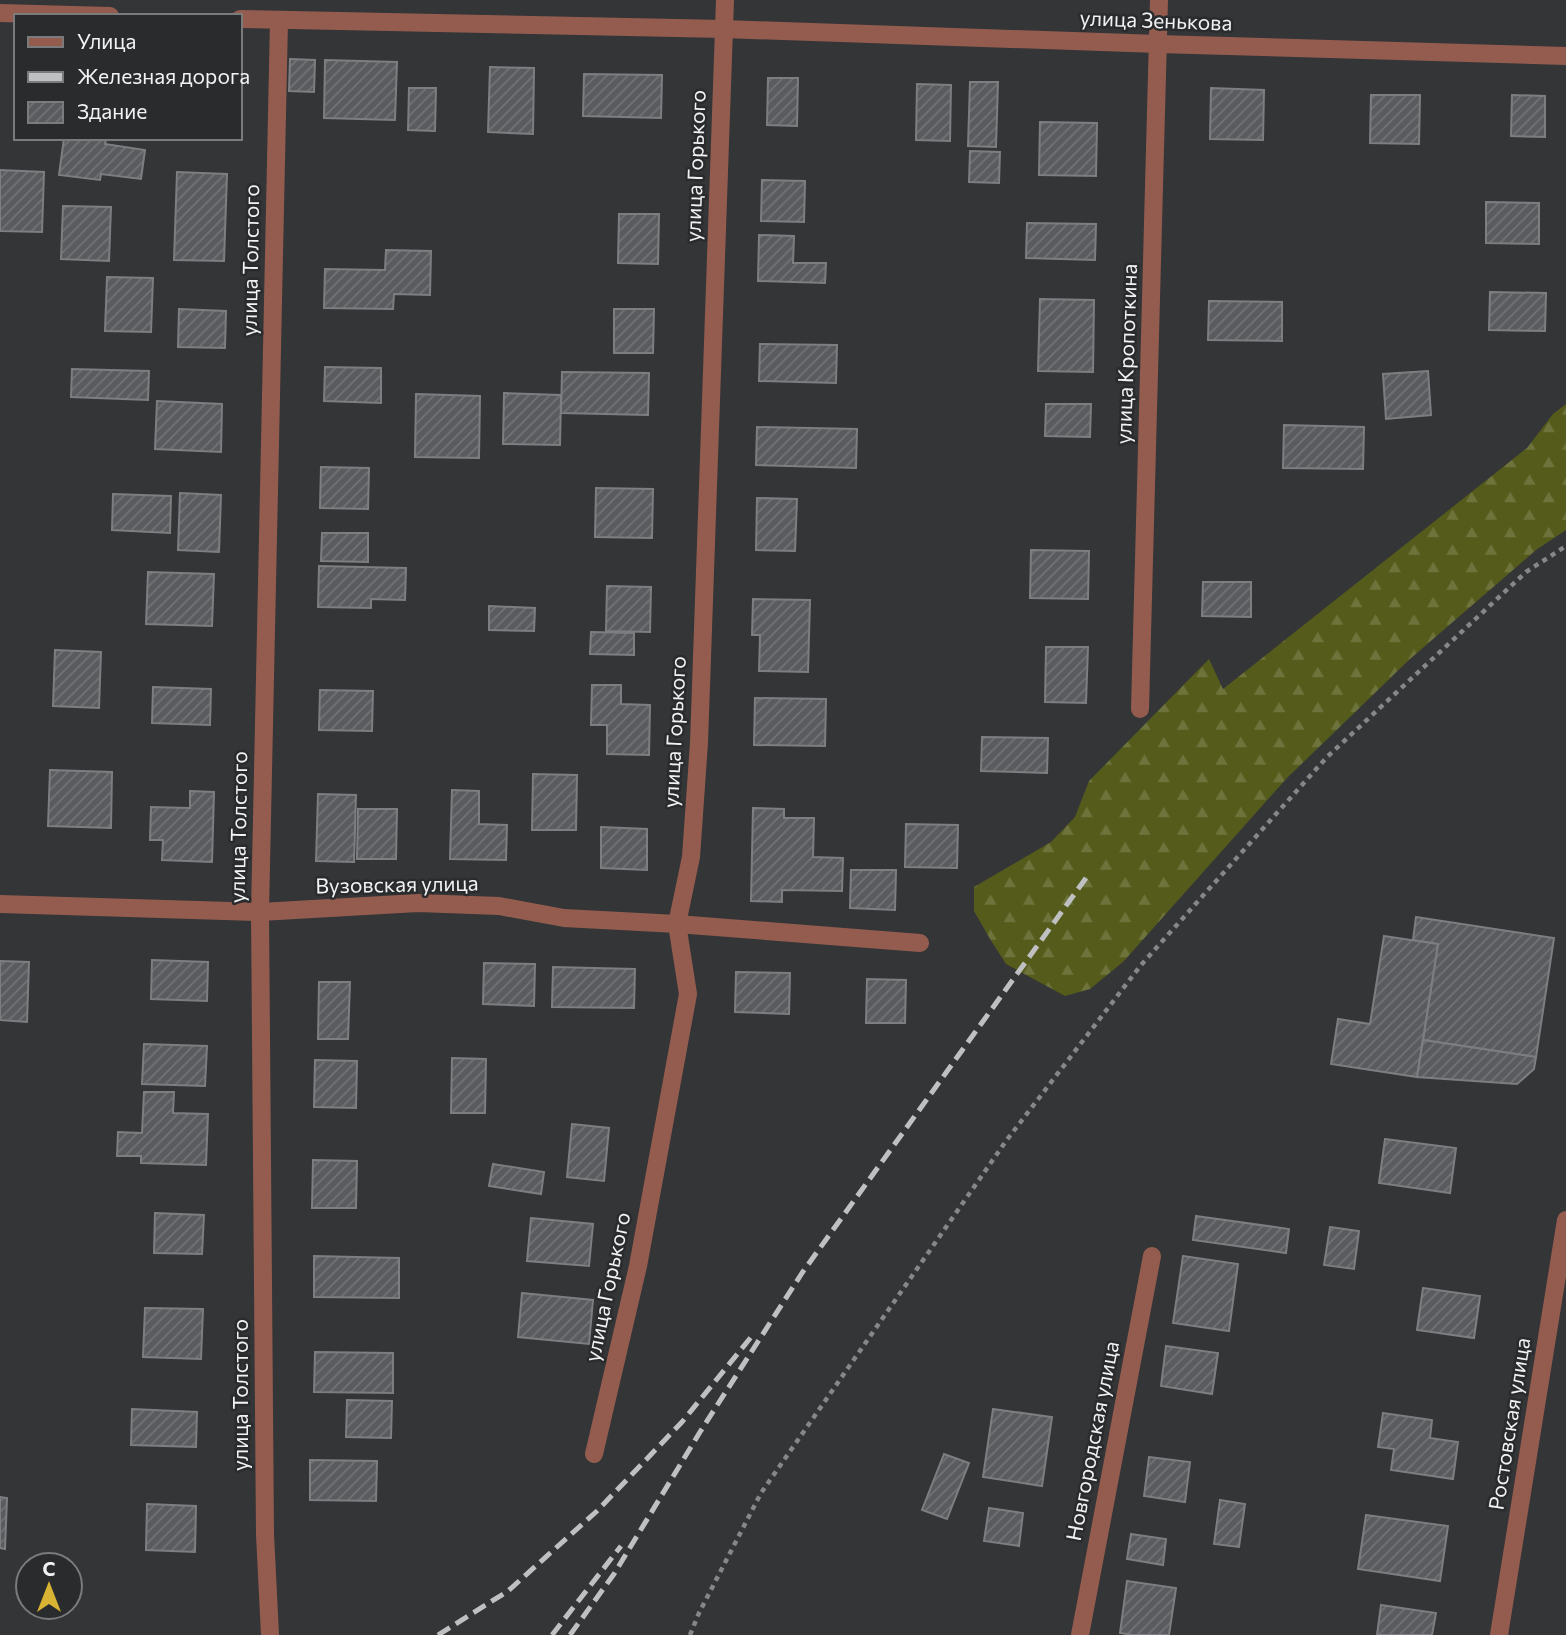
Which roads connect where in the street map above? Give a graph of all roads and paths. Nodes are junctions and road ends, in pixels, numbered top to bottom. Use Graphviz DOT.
graph roads {
  1 [pos="724,0"];
  2 [pos="1159,0"];
  3 [pos="0,13"];
  4 [pos="37,14"];
  5 [pos="242,19"];
  6 [pos="278,20"];
  7 [pos="724,29"];
  8 [pos="1158,44"];
  9 [pos="1566,56"];
  10 [pos="1566,546"];
  11 [pos="1140,709"];
  12 [pos="0,904"];
  13 [pos="260,912"];
  14 [pos="677,925"];
  15 [pos="920,943"];
  16 [pos="1566,1220"];
  17 [pos="1152,1256"];
  18 [pos="594,1454"];
  19 [pos="270,1635"];
  20 [pos="690,1635"];
  21 [pos="1080,1635"];
  22 [pos="1499,1635"];
  1 -- 7 [label="street, улица Горького"];
  2 -- 8 [label="street, улица Кропоткина"];
  3 -- 4 [label="street"];
  5 -- 6 [label="street, улица Зенькова"];
  6 -- 7 [label="street, улица Зенькова"];
  6 -- 13 [label="street, улица Толстого"];
  7 -- 8 [label="street, улица Зенькова"];
  7 -- 14 [label="street, улица Горького"];
  8 -- 9 [label="street, улица Зенькова"];
  8 -- 11 [label="street, улица Кропоткина"];
  10 -- 20 [label="path"];
  12 -- 13 [label="street, Вузовская улица"];
  13 -- 14 [label="street, Вузовская улица"];
  13 -- 19 [label="street, улица Толстого"];
  14 -- 15 [label="street, Вузовская улица"];
  14 -- 18 [label="street, улица Горького"];
  16 -- 22 [label="street, Ростовская улица"];
  17 -- 21 [label="street, Новгородская улица"];
}
